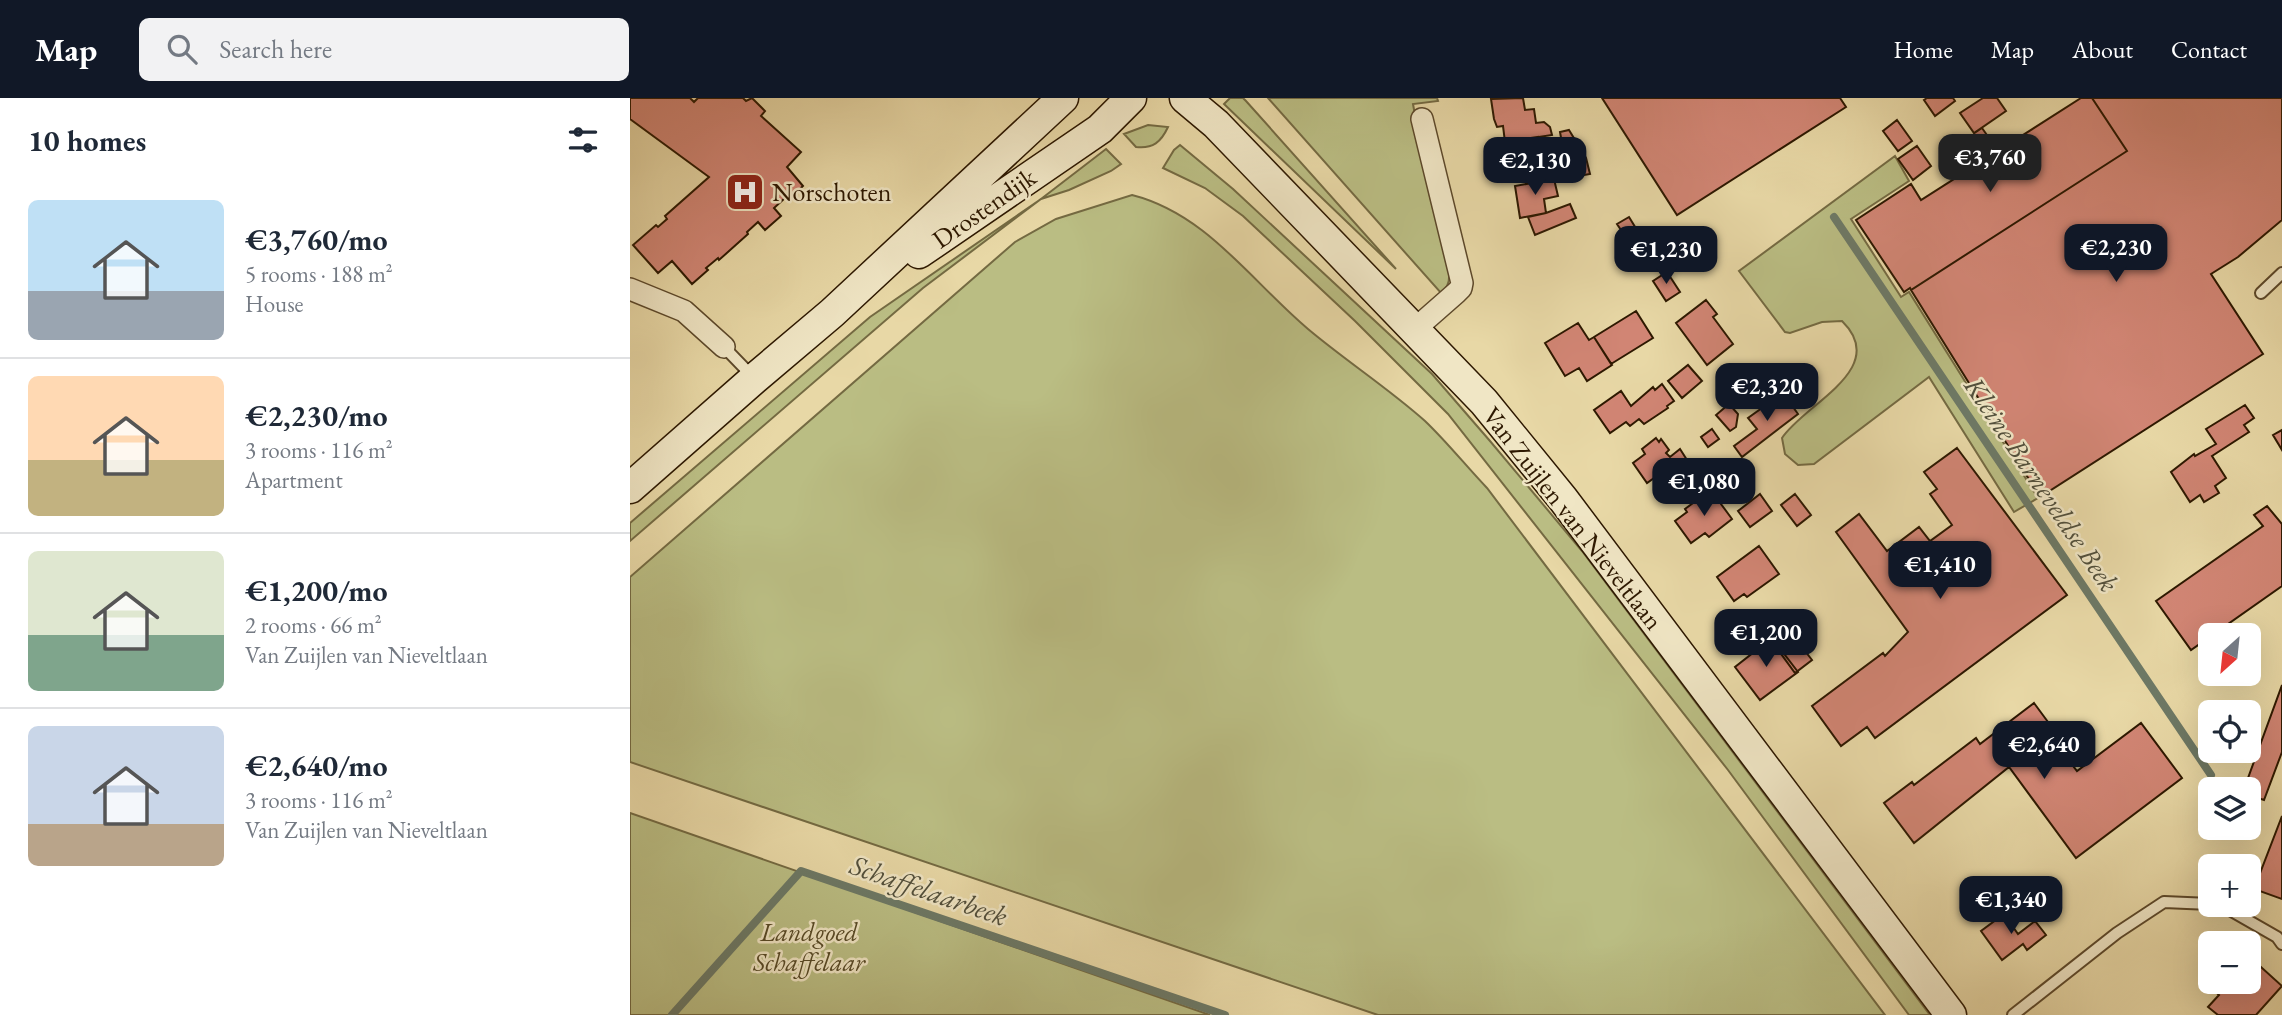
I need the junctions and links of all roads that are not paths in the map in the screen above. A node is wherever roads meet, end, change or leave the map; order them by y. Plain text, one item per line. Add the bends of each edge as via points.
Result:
1 (1063, 98) edge
2 (1131, 98) edge
3 (1185, 98) edge
4 (1422, 119) dead end
5 (2282, 273) edge
6 (630, 289) edge
7 (2261, 293) dead end
8 (832, 313) junction
9 (1415, 329) junction
10 (724, 347) joint
11 (754, 379) junction
12 (630, 488) edge
13 (2198, 903) edge
14 (2242, 917) edge
15 (2282, 944) edge
16 (1951, 1015) edge
17 (2012, 1015) edge

1 - 8 main road, Drostendijk
2 - 8 main road, Drostendijk via 1100,129
3 - 9 main road, Van Zuijlen van Nieveltlaan via 1216,124
4 - 9 street via 1462,283
5 - 7 lane
6 - 10 street via 684,311
8 - 11 main road, Drostendijk
9 - 16 main road, Van Zuijlen van Nieveltlaan via 1563,499
10 - 11 lane
11 - 12 main road, Drostendijk
13 - 17 lane via 2164,902
14 - 15 lane

